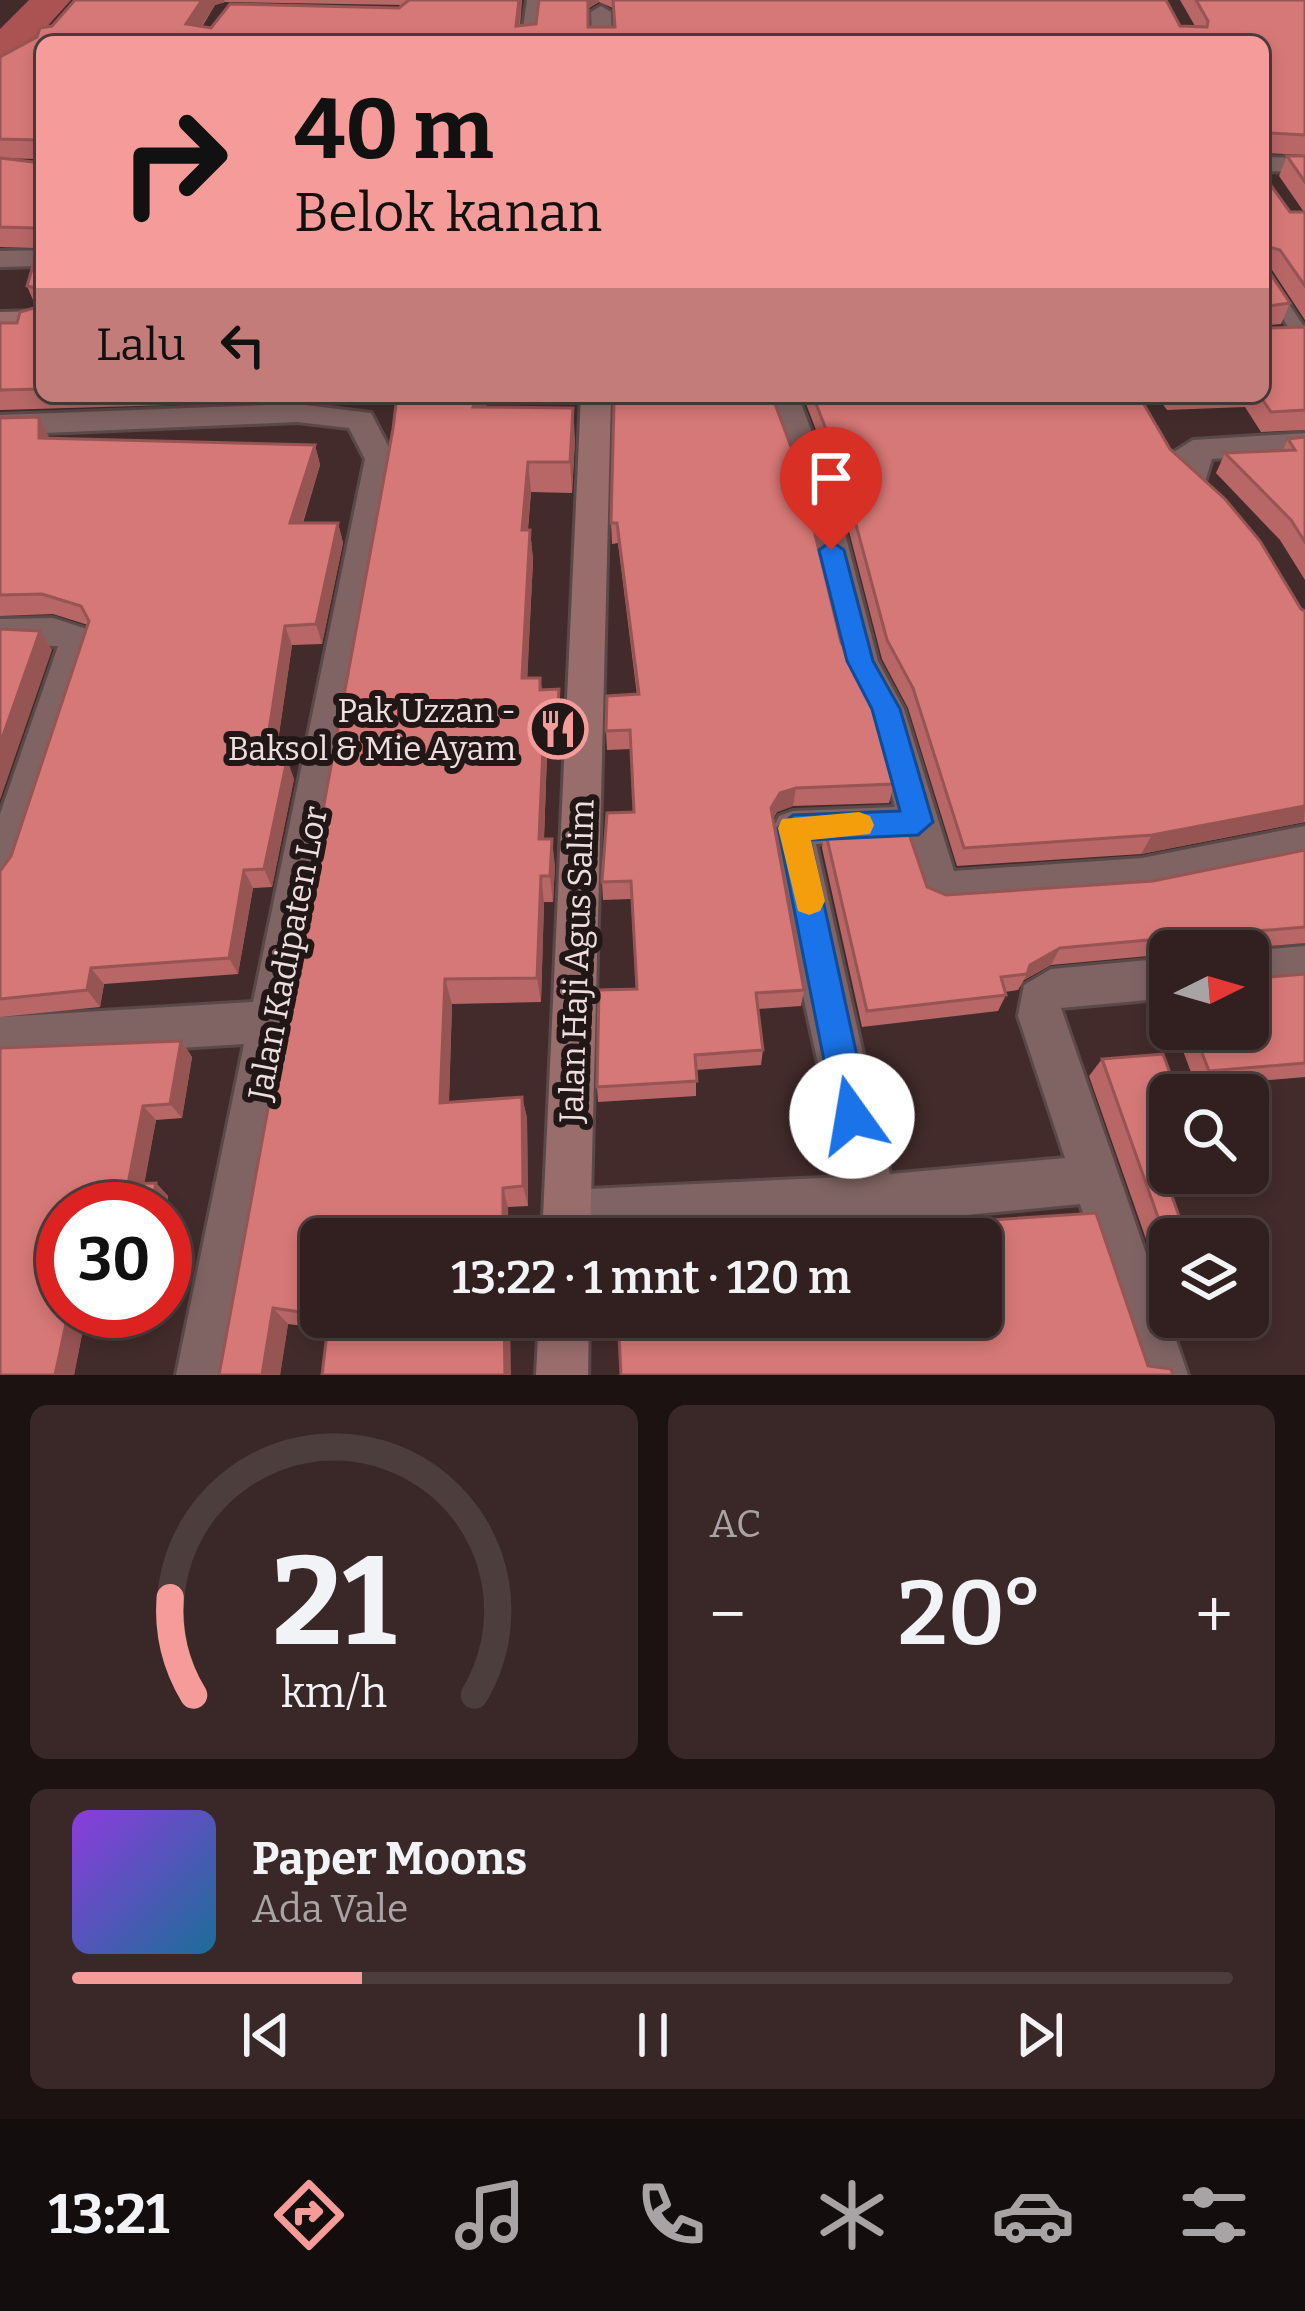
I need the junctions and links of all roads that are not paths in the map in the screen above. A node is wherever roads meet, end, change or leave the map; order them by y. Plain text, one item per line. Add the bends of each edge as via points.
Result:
1 (533, 0) edge
2 (601, 12) dead end
3 (528, 36) edge
4 (602, 36) edge
5 (1269, 164) edge
6 (1305, 165) edge
7 (1269, 285) edge
8 (36, 319) edge
9 (0, 320) edge
10 (1304, 336) edge
11 (1269, 337) edge
12 (596, 402) edge
13 (785, 402) edge
14 (0, 424) edge
15 (1158, 430) edge
16 (1305, 443) edge
17 (0, 632) edge
18 (918, 822) junction
19 (1305, 843) edge
20 (0, 872) edge
21 (1305, 966) edge
22 (1269, 969) edge
23 (1149, 980) edge
24 (274, 1021) junction
25 (0, 1038) edge
26 (1096, 1179) junction
27 (872, 1201) junction
28 (567, 1218) edge
29 (673, 1218) edge
30 (563, 1338) edge
31 (202, 1375) edge
32 (562, 1375) edge
33 (1162, 1375) edge

1 - 3 lane
2 - 4 street
5 - 6 street
7 - 10 lane
8 - 9 street
10 - 11 street
12 - 28 street, Jalan Haji Agus Salim
13 - 18 street via 818,487 860,661 886,709
14 - 24 street, Jalan Kadipaten Lor via 297,413 360,421 380,459
15 - 16 street via 1196,477 1193,451
17 - 20 street via 78,639
18 - 19 street via 939,890 1142,876
18 - 27 street via 793,828
21 - 22 street
23 - 26 street via 1051,989 1039,999
24 - 25 street
24 - 31 street, Jalan Kadipaten Lor
26 - 27 street
26 - 33 street
27 - 29 street
30 - 32 street

